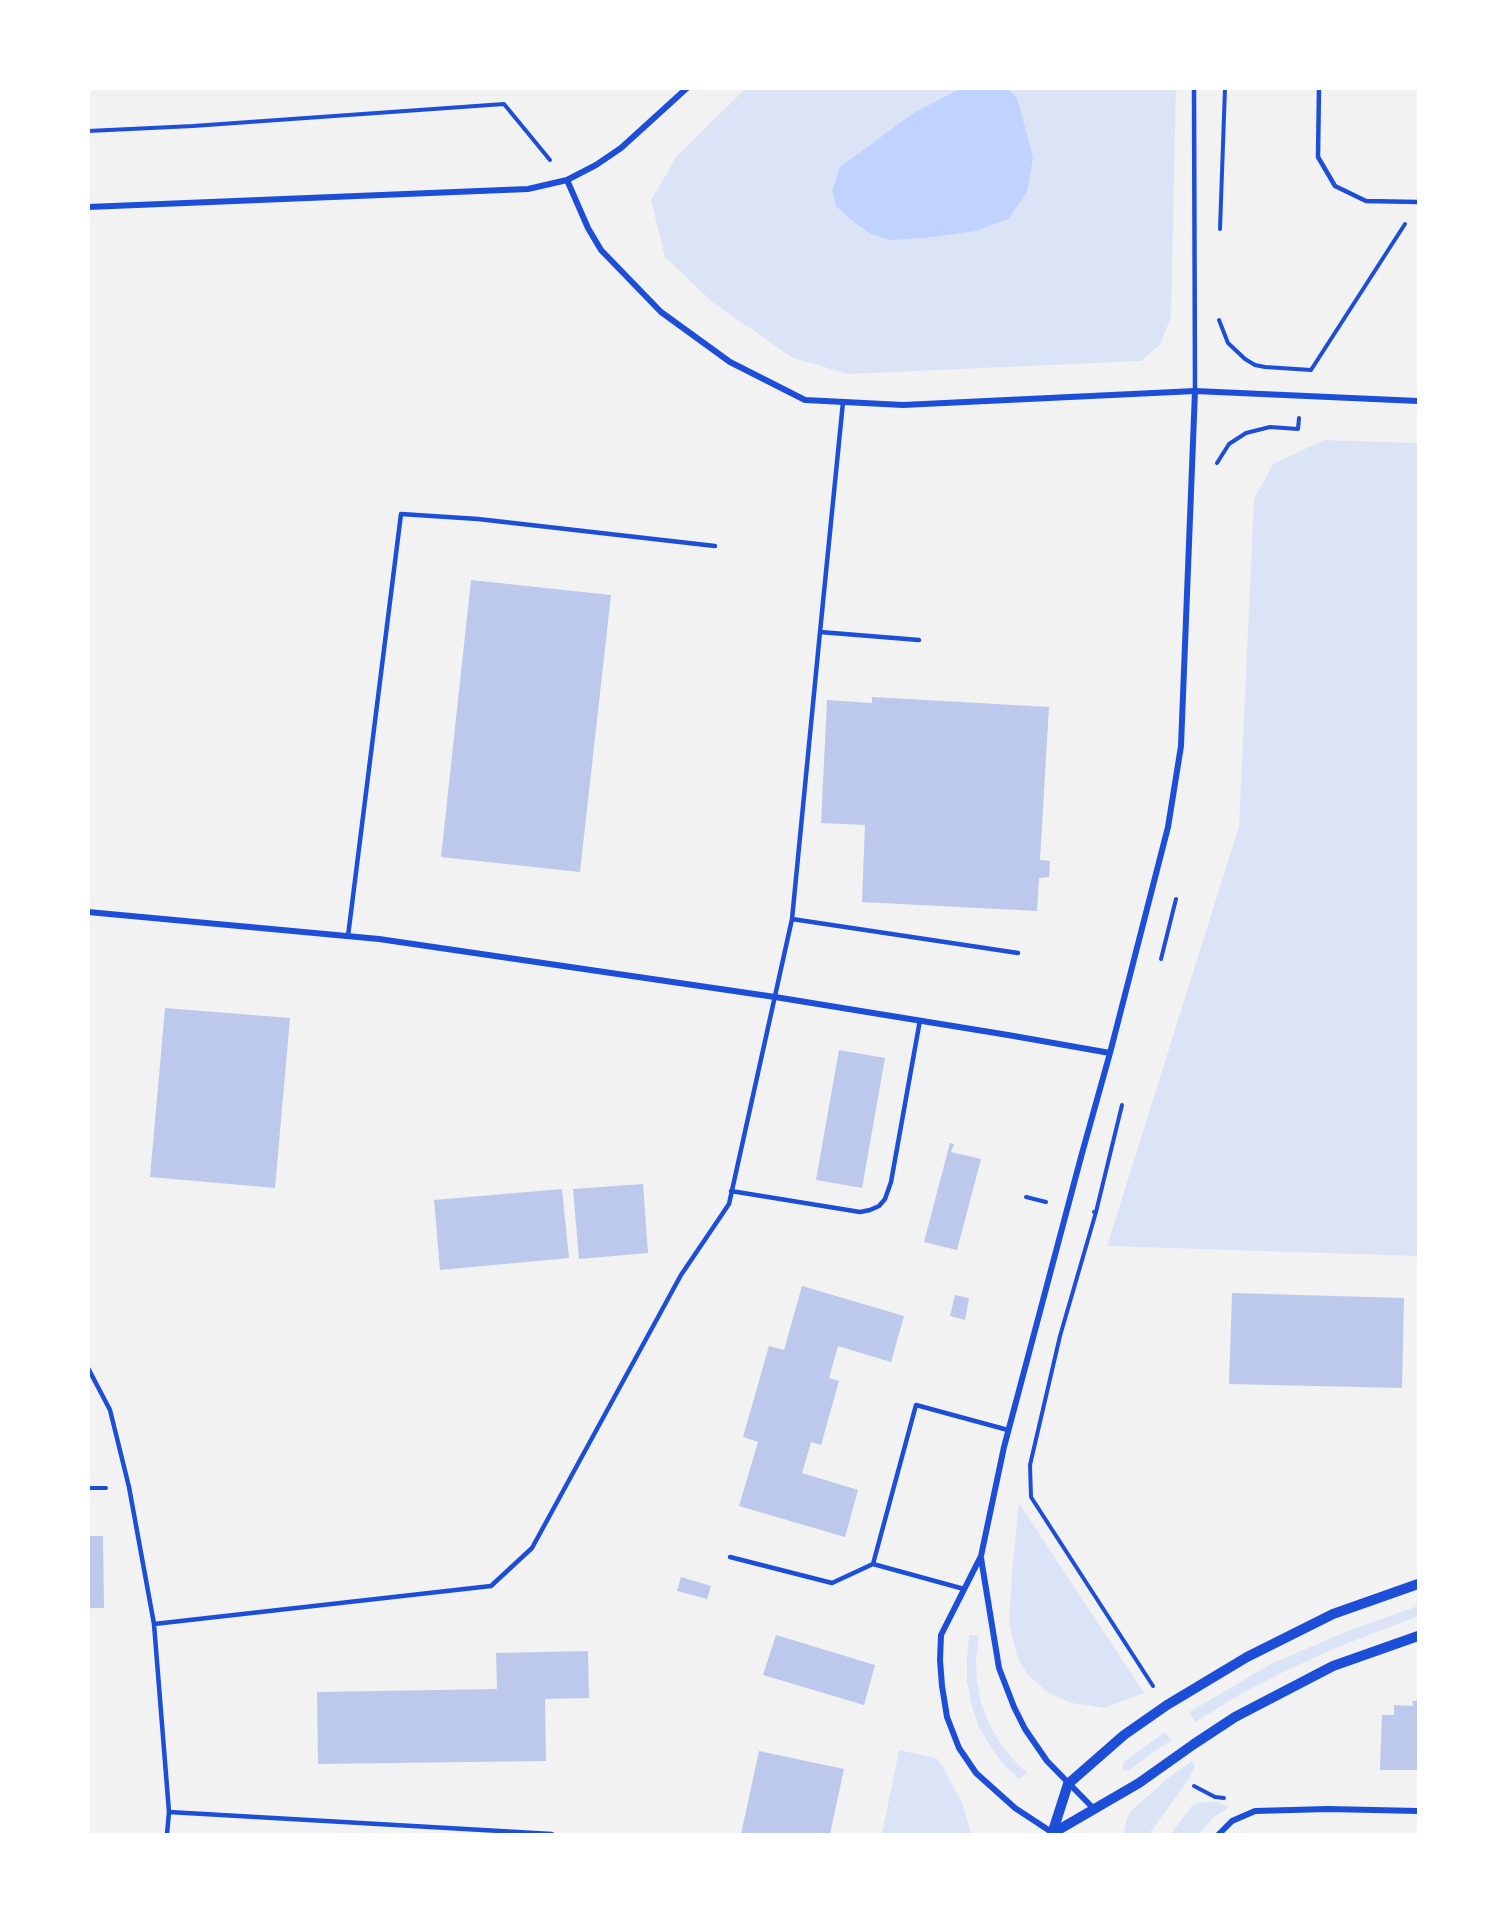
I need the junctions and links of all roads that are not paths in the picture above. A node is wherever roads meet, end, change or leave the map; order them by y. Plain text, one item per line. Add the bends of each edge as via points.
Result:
1 (687, 88) edge
2 (1194, 88) edge
3 (1319, 88) edge
4 (567, 180) junction
5 (1419, 202) edge
6 (88, 207) edge
7 (1195, 391) junction
8 (1419, 401) edge
9 (843, 402) junction
10 (715, 546) dead end
11 (820, 632) junction
12 (919, 640) dead end
13 (88, 912) edge
14 (792, 919) junction
15 (348, 936) junction
16 (1018, 953) dead end
17 (775, 997) junction
18 (920, 1020) junction
19 (1110, 1053) junction
20 (731, 1191) junction
21 (88, 1368) edge
22 (1008, 1430) junction
23 (981, 1556) junction
24 (730, 1557) dead end
25 (873, 1564) junction
26 (1419, 1584) edge
27 (964, 1588) junction
28 (154, 1624) junction
29 (1419, 1636) edge
30 (1068, 1784) junction
31 (1095, 1809) junction
32 (1419, 1811) edge
33 (169, 1812) junction
34 (167, 1834) edge
35 (552, 1834) edge
36 (1054, 1834) edge
37 (1219, 1834) edge

1 - 4 street via 621,147
2 - 7 lane
3 - 5 lane via 1318,157 1335,186 1366,201
4 - 6 street via 528,189
4 - 9 street via 601,250 661,312 730,362 805,400
7 - 8 street
7 - 9 street via 903,405
7 - 19 street via 1181,746 1168,827
9 - 11 lane
10 - 15 lane via 401,514
11 - 12 lane
11 - 14 lane
13 - 15 street
14 - 16 lane
14 - 17 lane
15 - 17 street
17 - 18 street
17 - 20 lane
18 - 19 street
18 - 20 lane via 891,1182 879,1206 860,1212
19 - 22 street
20 - 28 lane via 729,1204 681,1275 532,1548 491,1586
21 - 28 lane via 110,1410 129,1487
22 - 23 street
22 - 25 lane via 916,1405
23 - 27 street
23 - 30 street via 999,1668 1025,1729
24 - 25 lane via 832,1583
25 - 27 lane
26 - 30 street via 1333,1614 1247,1657 1124,1735
27 - 36 street via 941,1635 947,1717 959,1748 976,1773 1015,1808
28 - 33 lane
29 - 31 street via 1333,1666 1235,1717
30 - 31 street
30 - 36 street
31 - 36 street
32 - 37 street via 1255,1811 1232,1821
33 - 34 lane
33 - 35 lane

